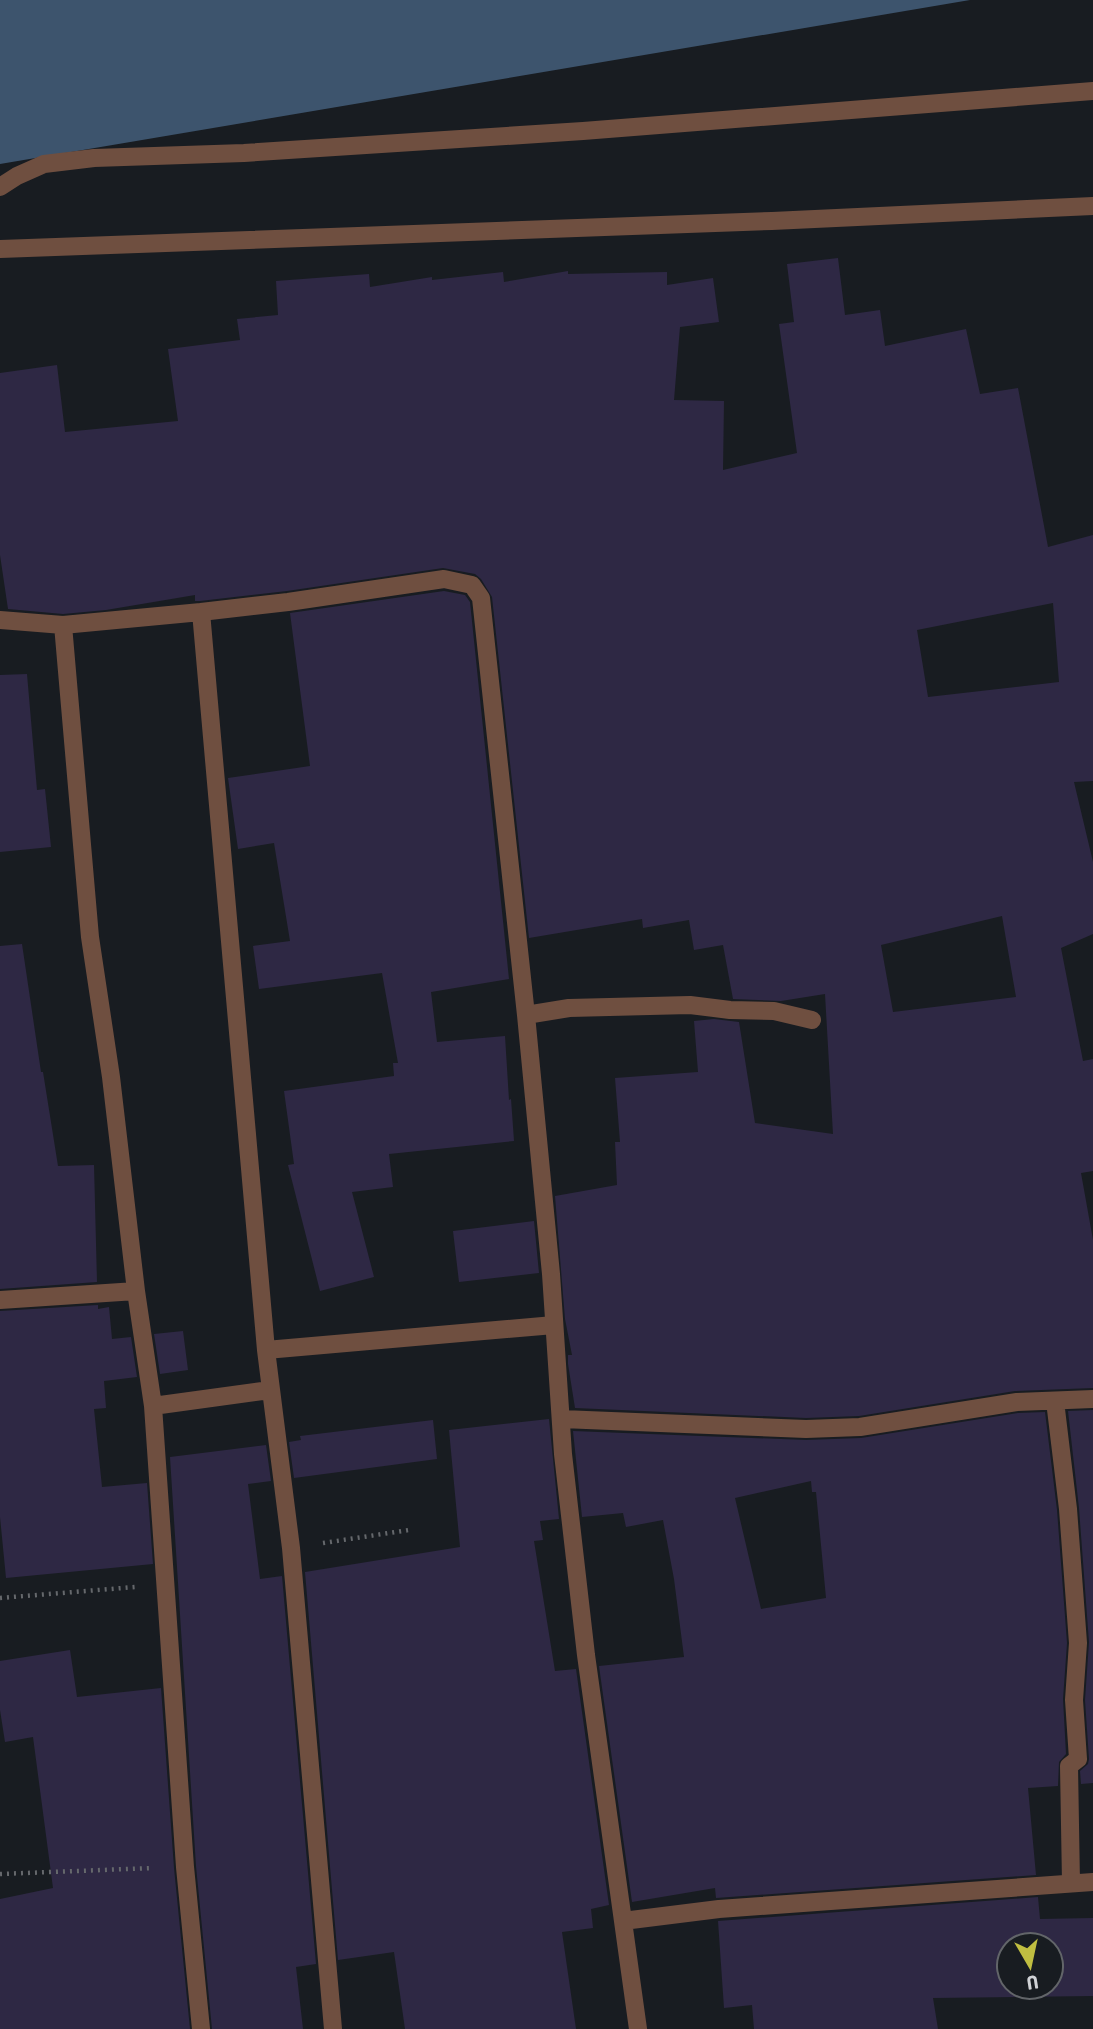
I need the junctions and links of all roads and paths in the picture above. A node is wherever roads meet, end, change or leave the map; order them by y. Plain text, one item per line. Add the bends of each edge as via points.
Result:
1 (1093, 91) edge
2 (0, 187) edge
3 (1093, 206) edge
4 (0, 249) edge
5 (201, 612) junction
6 (0, 620) edge
7 (63, 625) junction
8 (526, 1015) junction
9 (812, 1020) dead end
10 (136, 1291) junction
11 (0, 1300) edge
12 (554, 1325) junction
13 (266, 1350) junction
14 (270, 1390) junction
15 (1093, 1399) edge
16 (1055, 1401) junction
17 (153, 1406) junction
18 (562, 1419) junction
19 (409, 1530) dead end
20 (291, 1548) junction
21 (167, 1584) junction
22 (0, 1598) edge
23 (185, 1867) junction
24 (0, 1874) edge
25 (1093, 1882) edge
26 (1071, 1883) junction
27 (623, 1921) junction
28 (201, 2029) edge
29 (332, 2029) edge
30 (638, 2029) edge

1 - 2 street via 583,131 94,158 44,164
3 - 4 street
5 - 7 street
5 - 8 street via 444,579 472,585 481,598 488,653
5 - 13 street
6 - 7 street
7 - 10 street via 90,937
8 - 9 street via 569,1008 690,1005 774,1011
8 - 12 street
10 - 11 street
10 - 17 street
12 - 13 street
12 - 18 street
13 - 14 street
14 - 17 street
14 - 20 street
15 - 16 street
16 - 18 street via 1017,1402 847,1427
16 - 26 street via 1078,1643 1074,1700 1078,1759 1069,1766
17 - 21 street
18 - 27 street via 586,1655
19 - 20 path
20 - 29 street
21 - 22 path
21 - 23 street
23 - 24 path
23 - 28 street
25 - 26 street
26 - 27 street via 719,1909
27 - 30 street

